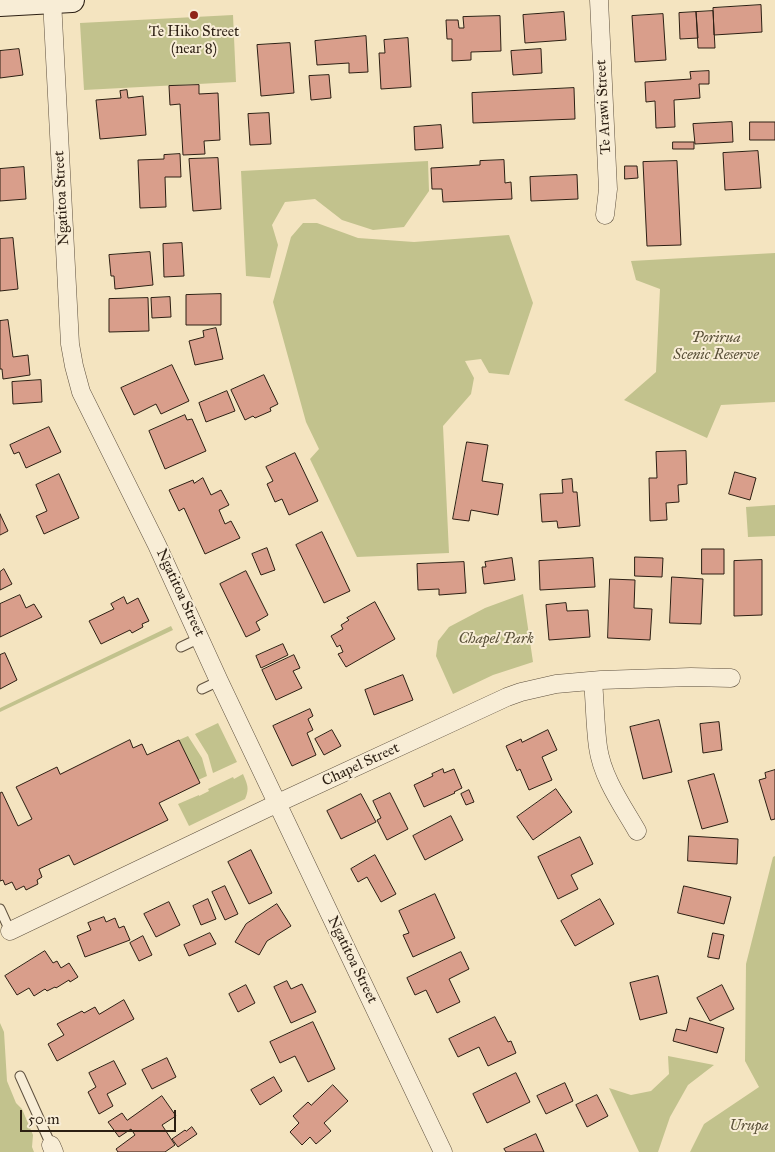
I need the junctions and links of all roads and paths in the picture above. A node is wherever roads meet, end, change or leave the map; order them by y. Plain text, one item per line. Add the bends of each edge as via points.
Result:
1 (59, 0) edge
2 (599, 0) edge
3 (0, 4) edge
4 (605, 215) dead end
5 (200, 638) junction
6 (181, 647) dead end
7 (731, 678) dead end
8 (219, 681) junction
9 (593, 681) junction
10 (202, 689) dead end
11 (278, 804) junction
12 (637, 831) dead end
13 (0, 909) edge
14 (10, 931) joint
15 (20, 1076) dead end
16 (53, 1148) edge
17 (443, 1152) edge

1 - 3 street
1 - 5 street, Ngatitoa Street via 70,344 74,366 81,392 158,545
2 - 4 street, Te Arawi Street via 608,189
5 - 6 lane
5 - 8 street, Ngatitoa Street
7 - 9 street, Chapel Street
8 - 10 lane
8 - 11 street, Ngatitoa Street
9 - 11 street, Chapel Street via 556,684 507,697
9 - 12 street via 598,748 610,781
11 - 14 street, Chapel Street
11 - 17 street, Ngatitoa Street
13 - 14 lane
15 - 16 lane

